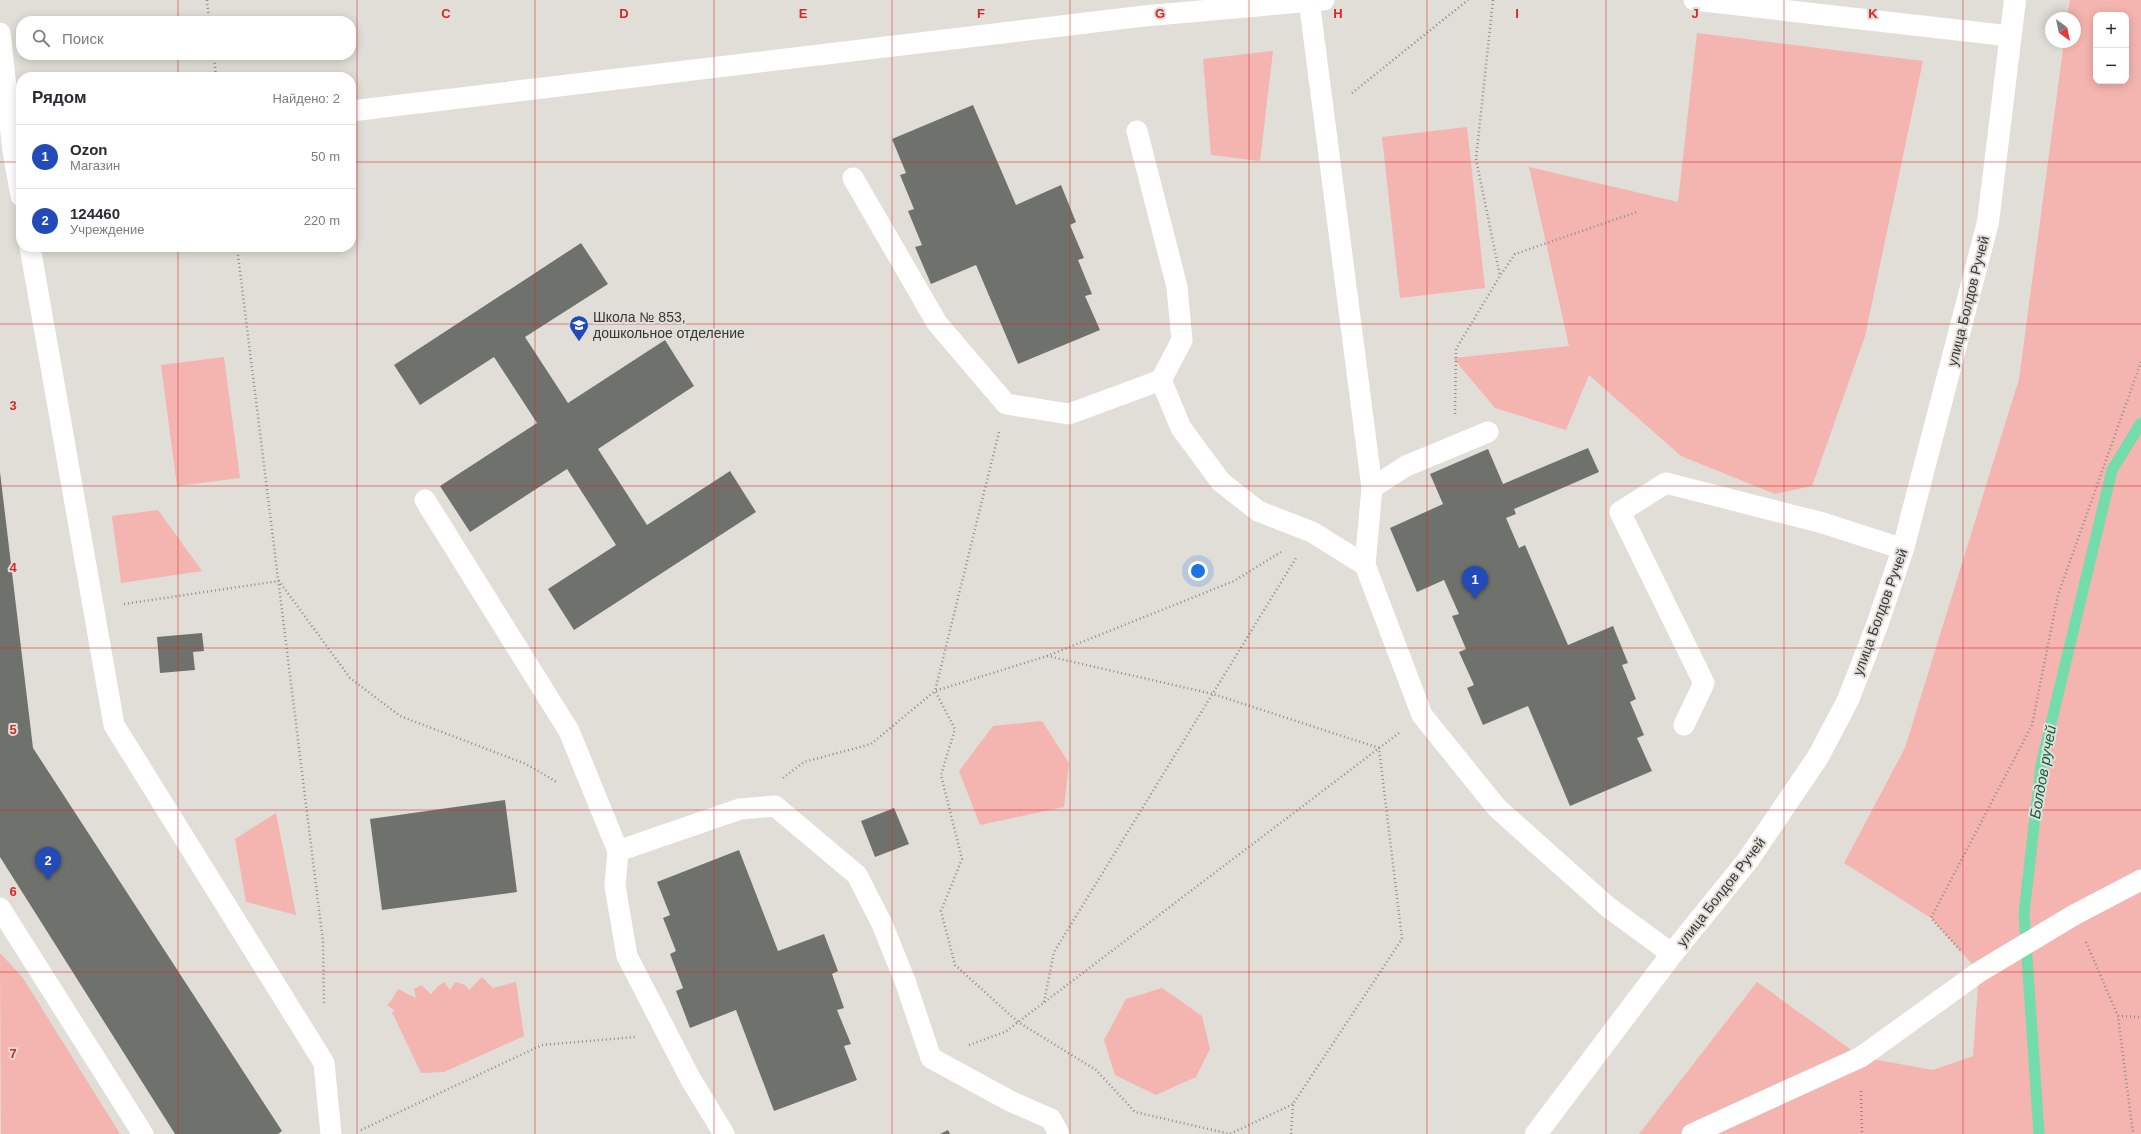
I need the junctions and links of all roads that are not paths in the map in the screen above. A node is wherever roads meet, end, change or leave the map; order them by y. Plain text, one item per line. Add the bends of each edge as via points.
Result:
1 (1694, 0) edge
2 (2015, 0) edge
3 (1314, 1) edge
4 (0, 33) edge
5 (2010, 36) junction
6 (356, 110) edge
7 (1137, 131) dead end
8 (16, 144) edge
9 (853, 178) dead end
10 (31, 252) edge
11 (1161, 380) junction
12 (1488, 432) dead end
13 (1372, 488) junction
14 (425, 500) dead end
15 (1903, 549) junction
16 (1365, 565) junction
17 (1684, 725) dead end
18 (618, 851) junction
19 (2141, 880) edge
20 (0, 908) edge
21 (1672, 954) junction
22 (143, 1134) edge
23 (331, 1134) edge
24 (724, 1134) edge
25 (1059, 1134) edge
26 (1536, 1134) edge
27 (1692, 1134) edge

1 - 5 lane
2 - 5 street, улица Болдов Ручей
3 - 6 lane via 1144,16
3 - 13 lane via 1325,115
4 - 8 lane
5 - 15 street, улица Болдов Ручей via 1988,222
7 - 11 lane via 1177,287 1182,340
9 - 11 lane via 937,323 1006,404 1069,414
10 - 23 lane via 114,725 324,1063
11 - 16 lane via 1181,428 1221,482 1258,511 1312,532
12 - 13 lane via 1406,466
13 - 16 lane
14 - 18 lane via 569,731
15 - 17 lane via 1823,523 1666,483 1620,512 1704,683
15 - 21 street, улица Болдов Ручей via 1848,700 1818,757 1748,860
16 - 21 lane via 1422,715 1497,808 1608,908
18 - 24 lane via 615,886 627,956 690,1078
18 - 25 lane via 740,809 775,806 857,875 882,924 905,981 931,1058 1010,1101 1051,1119
19 - 27 lane via 2074,915 1979,972 1861,1057
20 - 22 lane
21 - 26 street, улица Болдов Ручей

